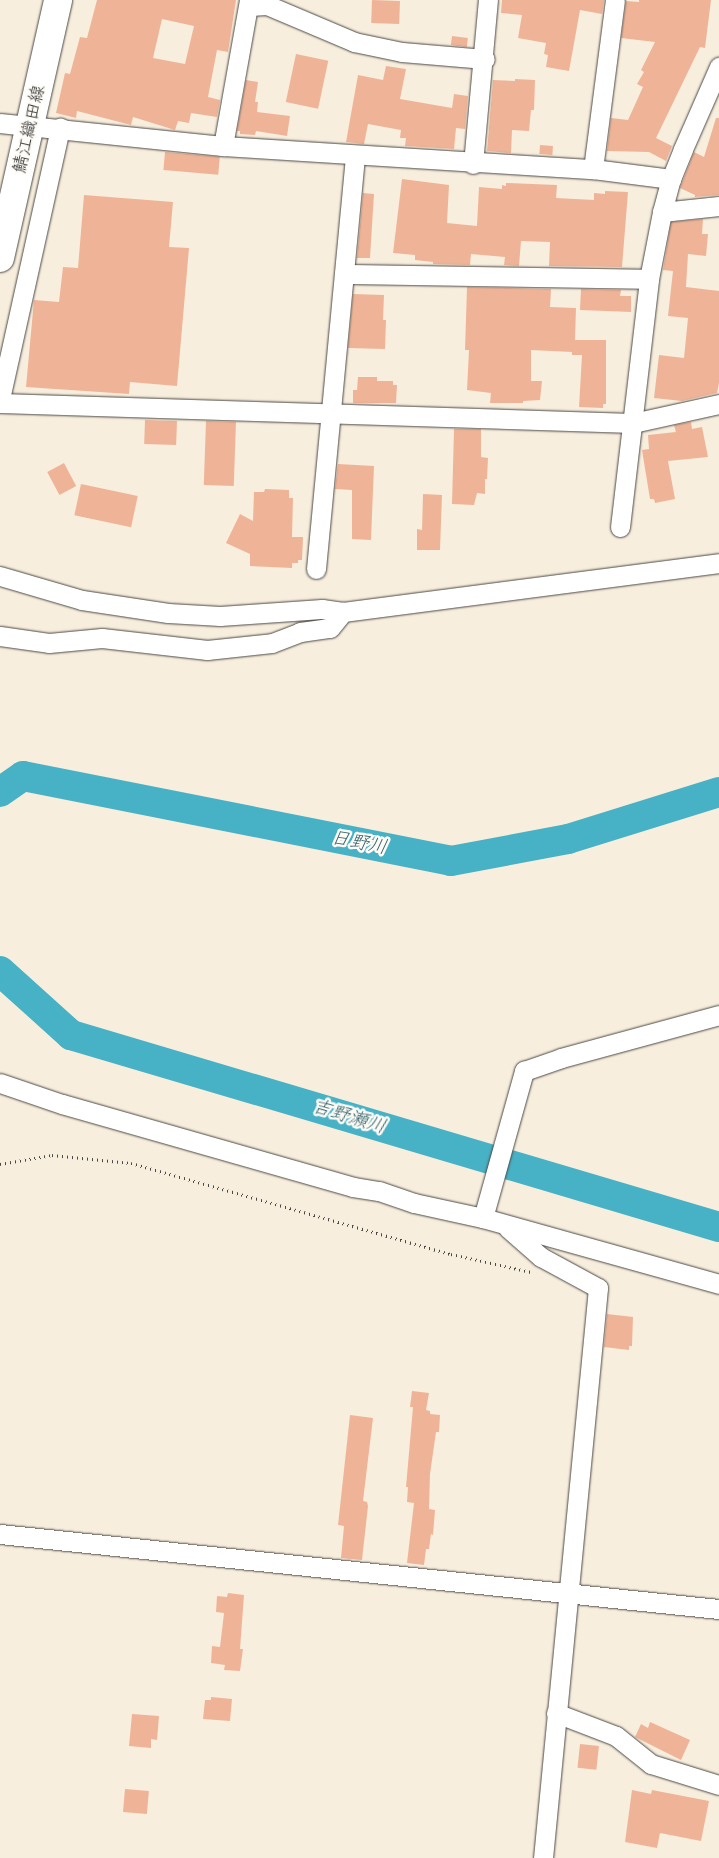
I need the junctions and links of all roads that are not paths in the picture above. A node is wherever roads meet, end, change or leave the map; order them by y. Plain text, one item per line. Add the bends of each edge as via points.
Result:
1 (58, 0) edge
2 (488, 0) edge
3 (616, 0) edge
4 (249, 3) edge
5 (484, 59) junction
6 (719, 67) edge
7 (0, 123) edge
8 (29, 125) junction
9 (60, 128) junction
10 (223, 146) junction
11 (355, 156) junction
12 (473, 164) junction
13 (593, 170) junction
14 (671, 180) junction
15 (719, 206) edge
16 (662, 212) junction
17 (0, 258) edge
18 (344, 274) junction
19 (649, 279) junction
20 (0, 401) edge
21 (719, 404) edge
22 (330, 415) junction
23 (633, 422) junction
24 (620, 526) dead end
25 (719, 563) edge
26 (316, 569) dead end
27 (0, 576) edge
28 (343, 612) junction
29 (0, 636) edge
30 (719, 1015) edge
31 (710, 1022) edge
32 (0, 1083) edge
33 (483, 1218) junction
34 (505, 1226) junction
35 (719, 1284) edge
36 (0, 1534) edge
37 (570, 1595) junction
38 (719, 1609) edge
39 (556, 1713) junction
40 (719, 1785) edge
41 (543, 1858) edge

1 - 8 main road, 鯖江織田線
2 - 5 street
3 - 13 street
4 - 5 street via 267,5 354,42 402,52
4 - 10 street
5 - 12 street
6 - 14 street
7 - 8 street
8 - 9 street
8 - 17 main road, 鯖江織田線
9 - 10 street
9 - 20 street
10 - 11 street
11 - 12 street
11 - 18 street
12 - 13 street
13 - 14 street
14 - 16 street
15 - 16 street
16 - 19 street
18 - 19 street
18 - 22 street
19 - 23 street
20 - 22 street
21 - 23 street
22 - 23 street
22 - 26 street
23 - 24 street
25 - 28 street
27 - 28 street via 82,600 168,613 220,616 322,609
28 - 29 street via 330,628 300,632 272,643 207,650 102,638 49,643
30 - 31 street
31 - 33 street via 561,1058 524,1071
32 - 33 street via 62,1104 344,1184
33 - 34 street
34 - 35 street
34 - 37 street via 541,1258 598,1288
36 - 37 street
37 - 38 street
37 - 39 street
39 - 40 street via 616,1736 651,1764
39 - 41 street

